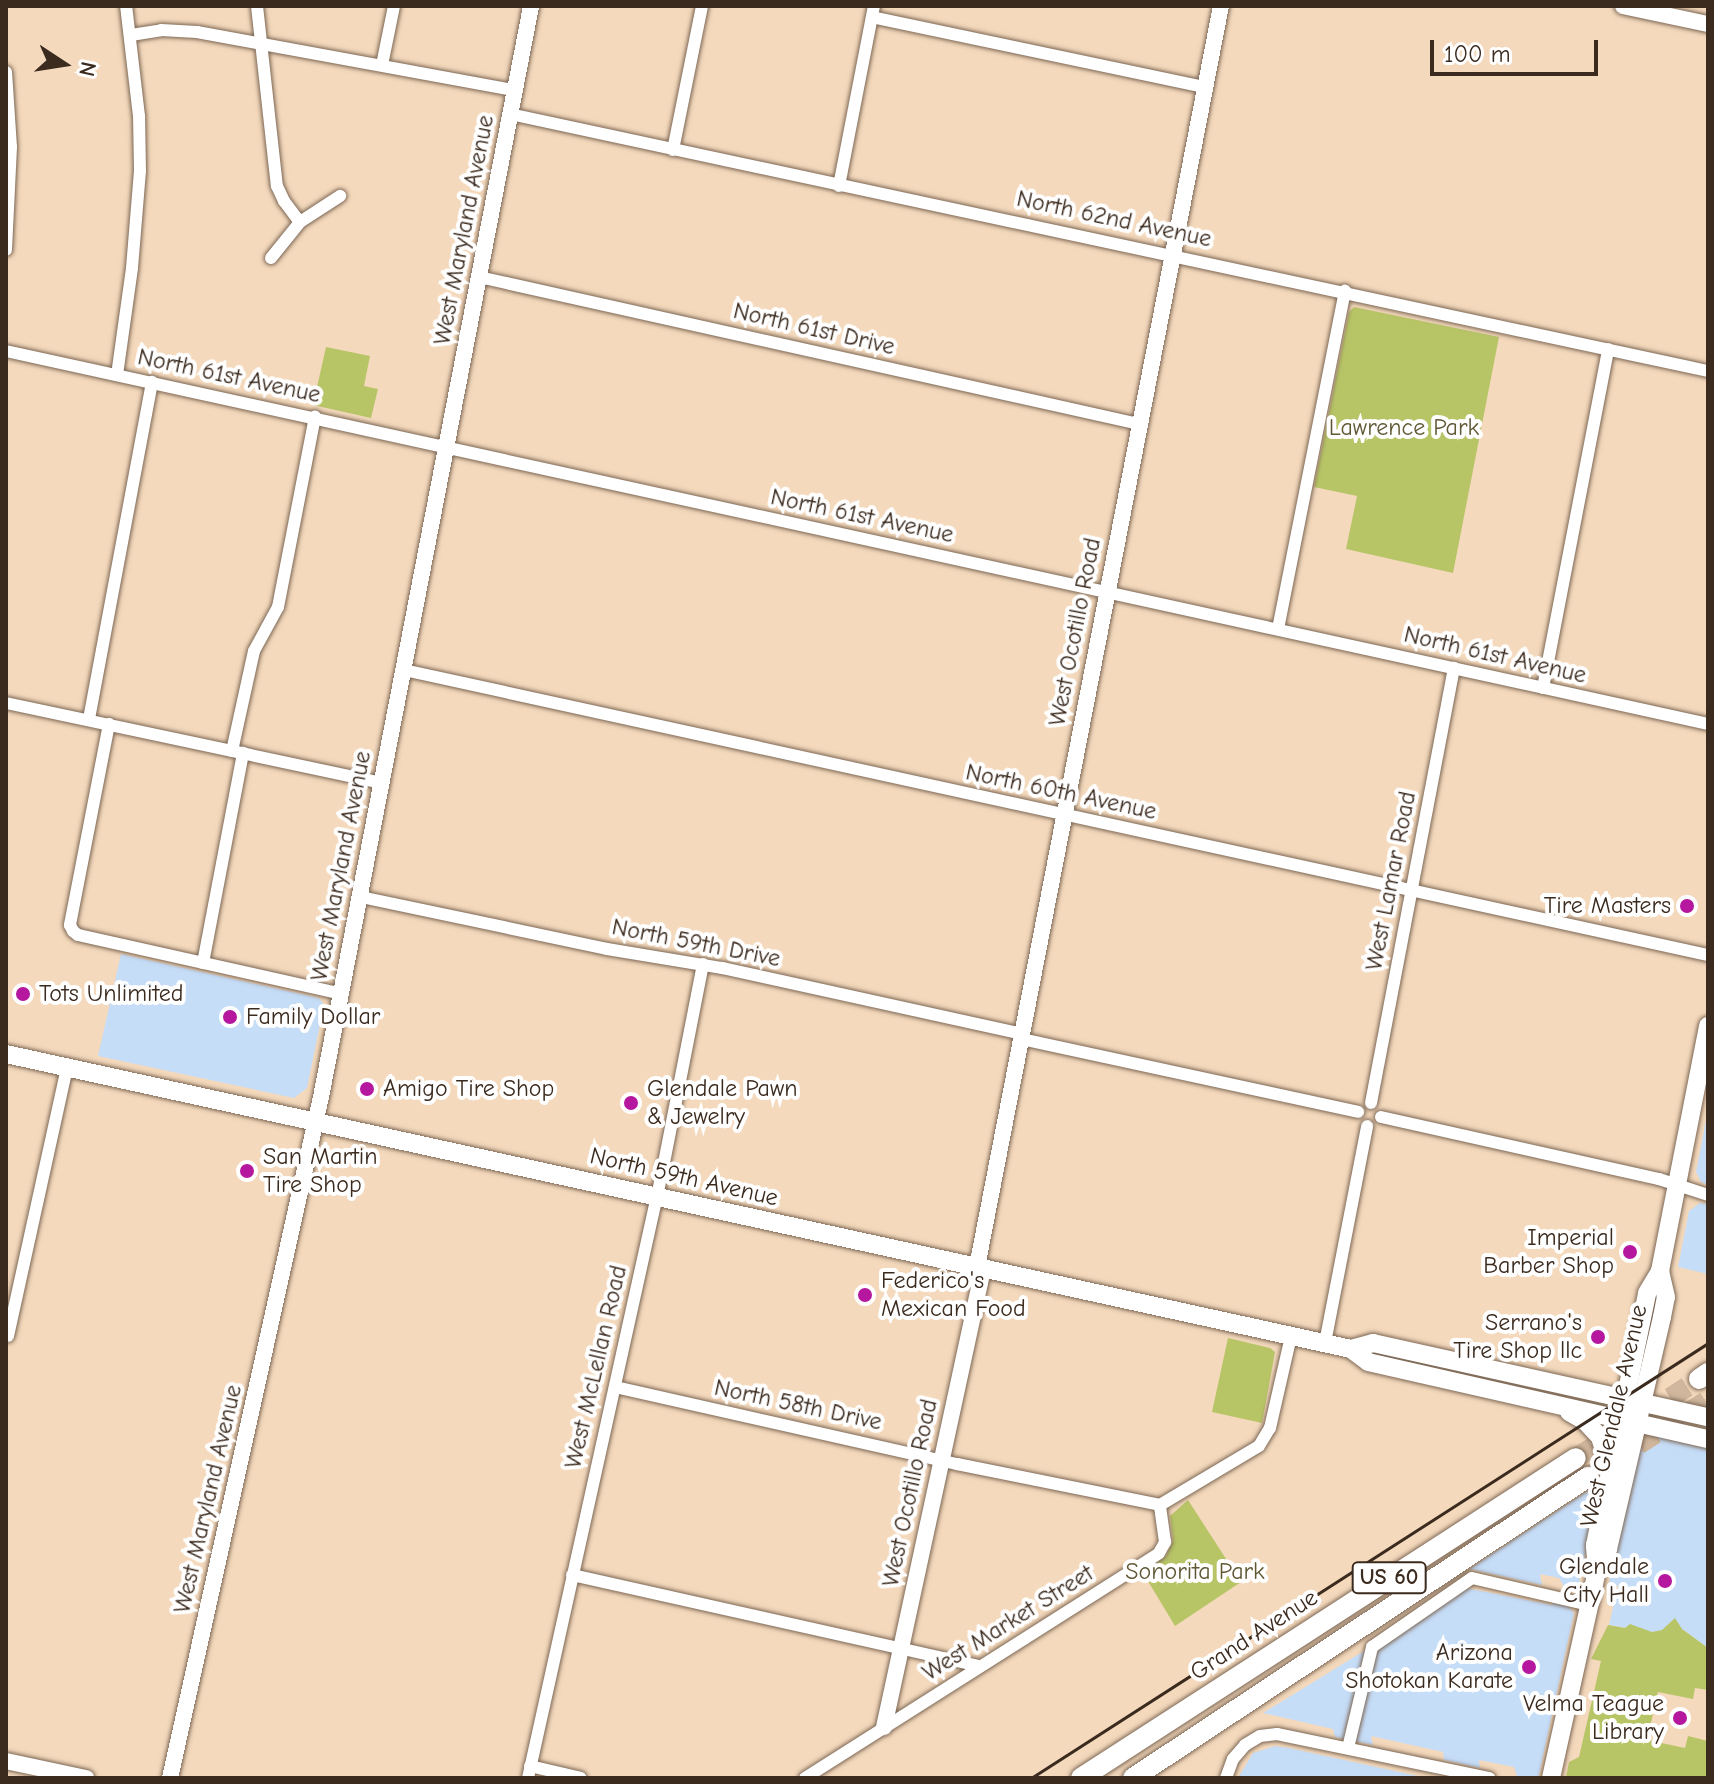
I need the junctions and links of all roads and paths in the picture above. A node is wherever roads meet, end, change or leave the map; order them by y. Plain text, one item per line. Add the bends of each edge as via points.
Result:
1 (126, 6) edge
2 (257, 6) edge
3 (394, 6) edge
4 (531, 6) edge
5 (702, 6) edge
6 (1221, 6) edge
7 (1623, 6) edge
8 (873, 11) edge
9 (1708, 24) edge
10 (131, 35) junction
11 (263, 43) junction
12 (382, 65) junction
13 (6, 72) edge
14 (1205, 87) junction
15 (514, 90) junction
16 (510, 114) junction
17 (673, 150) junction
18 (839, 186) junction
19 (340, 196) dead end
20 (300, 222) junction
21 (6, 250) edge
22 (1172, 254) junction
23 (271, 258) dead end
24 (479, 277) junction
25 (1345, 291) junction
26 (1608, 349) junction
27 (6, 351) edge
28 (1708, 371) edge
29 (117, 375) junction
30 (152, 382) junction
31 (315, 417) junction
32 (1139, 424) junction
33 (447, 446) junction
34 (1107, 592) junction
35 (1278, 629) junction
36 (1454, 668) junction
37 (404, 670) junction
38 (1543, 688) junction
39 (6, 703) edge
40 (89, 719) junction
41 (109, 724) junction
42 (1708, 724) edge
43 (238, 752) junction
44 (383, 783) junction
45 (1064, 815) junction
46 (1412, 890) junction
47 (361, 897) junction
48 (1708, 955) edge
49 (203, 963) junction
50 (703, 964) junction
51 (341, 994) junction
52 (1708, 1026) edge
53 (1022, 1036) junction
54 (6, 1054) edge
55 (67, 1067) junction
56 (1371, 1103) junction
57 (1358, 1112) junction
58 (1381, 1117) junction
59 (317, 1121) junction
60 (1367, 1126) junction
61 (1677, 1185) junction
62 (1708, 1195) edge
63 (656, 1196) junction
64 (980, 1267) junction
65 (8, 1336) edge
66 (1291, 1336) junction
67 (1325, 1343) junction
68 (1351, 1349) junction
69 (615, 1387) junction
70 (1533, 1399) junction
71 (1634, 1400) junction
72 (1708, 1417) edge
73 (1629, 1421) junction
74 (1708, 1439) edge
75 (1576, 1458) tunnel mouth
76 (942, 1460) junction
77 (1609, 1475) junction
78 (1588, 1477) tunnel mouth
79 (1160, 1505) junction
80 (1597, 1570) junction
81 (572, 1575) junction
82 (1589, 1605) junction
83 (901, 1649) junction
84 (980, 1666) junction
85 (884, 1727) junction
86 (1348, 1748) junction
87 (6, 1761) edge
88 (529, 1772) edge
89 (86, 1778) edge
90 (170, 1778) edge
91 (581, 1778) edge
92 (805, 1778) edge
93 (1081, 1778) edge
94 (1133, 1778) edge
95 (1226, 1778) edge
96 (1490, 1778) edge
97 (1551, 1778) edge

1 - 10 street
2 - 11 street
3 - 12 street
4 - 15 street, West Maryland Avenue
5 - 17 street
6 - 14 street, West Ocotillo Road
7 - 9 street
8 - 14 street
8 - 18 street
10 - 11 street via 179,30
10 - 29 street via 140,171
11 - 12 street
11 - 20 street via 277,186
12 - 15 street
13 - 21 street via 11,147
14 - 22 street, West Ocotillo Road
15 - 16 street, West Maryland Avenue
16 - 17 street, North 62nd Avenue
16 - 24 street, West Maryland Avenue
17 - 18 street, North 62nd Avenue
18 - 22 street, North 62nd Avenue
19 - 20 street
20 - 23 street
22 - 25 street, North 62nd Avenue
22 - 32 street, West Ocotillo Road
24 - 32 street, North 61st Drive
24 - 33 street, West Maryland Avenue
25 - 26 street, North 62nd Avenue
25 - 35 street
26 - 28 street, North 62nd Avenue
26 - 38 street
27 - 29 street, North 61st Avenue
29 - 30 street, North 61st Avenue
30 - 31 street, North 61st Avenue
30 - 40 street
31 - 33 street, North 61st Avenue
31 - 43 street via 278,607 254,651
32 - 34 street, West Ocotillo Road
33 - 34 street, North 61st Avenue
33 - 37 street, West Maryland Avenue
34 - 35 street, North 61st Avenue
34 - 45 street, West Ocotillo Road
35 - 36 street, North 61st Avenue
36 - 38 street, North 61st Avenue
36 - 46 street, West Lamar Road
37 - 44 street, West Maryland Avenue
37 - 45 street, North 60th Avenue
38 - 42 street, North 61st Avenue
39 - 40 street
40 - 41 street
41 - 43 street
41 - 49 street via 70,925 73,931
43 - 44 street
43 - 49 street
44 - 47 street, West Maryland Avenue
45 - 46 street, North 60th Avenue
45 - 53 street, West Ocotillo Road
46 - 48 street, North 60th Avenue
46 - 56 street, West Lamar Road
47 - 50 street, North 59th Drive
47 - 51 street, West Maryland Avenue
49 - 51 street
50 - 53 street, North 59th Drive
50 - 63 street, West McLellan Road
51 - 59 street, West Maryland Avenue
52 - 61 main road, West Glendale Avenue
53 - 57 street, North 59th Drive
53 - 64 street, West Ocotillo Road
54 - 55 main road, North 59th Avenue
55 - 59 main road, North 59th Avenue
55 - 65 street
56 - 57 street
56 - 58 street
57 - 60 street via 1360,1123
58 - 60 street
58 - 61 street
59 - 63 main road, North 59th Avenue
59 - 90 street, West Maryland Avenue
60 - 67 street
61 - 62 street
61 - 71 main road, West Glendale Avenue via 1660,1271 1647,1293
63 - 64 main road, North 59th Avenue
63 - 69 street, West McLellan Road
64 - 66 main road, North 59th Avenue
64 - 76 street, West Ocotillo Road
66 - 67 main road, North 59th Avenue
66 - 79 street via 1270,1428 1259,1446
67 - 68 main road, North 59th Avenue
68 - 70 main road, North 59th Avenue via 1368,1362
68 - 71 main road, North 59th Avenue via 1373,1343
69 - 76 street, North 58th Drive
69 - 81 street, West McLellan Road
70 - 73 main road, North 59th Avenue
70 - 77 main road via 1578,1416 1594,1430 1606,1449
71 - 72 main road, North 59th Avenue
71 - 73 main road, West Glendale Avenue
73 - 74 main road, North 59th Avenue
73 - 77 main road, West Glendale Avenue
73 - 80 main road, West Glendale Avenue via 1608,1549
75 - 93 highway, Grand Avenue / US 60
76 - 79 street, North 58th Drive
76 - 83 street, West Ocotillo Road
77 - 80 main road, West Glendale Avenue via 1595,1545
78 - 94 highway, US 60
79 - 84 street, West Market Street via 1165,1542 1159,1553
80 - 82 main road, West Glendale Avenue
81 - 83 street
81 - 88 street, West McLellan Road
82 - 86 street via 1472,1578 1372,1647
82 - 97 main road, West Glendale Avenue
83 - 84 street
83 - 85 street, West Ocotillo Road
84 - 85 street, West Market Street
85 - 92 street, West Market Street
86 - 95 street via 1286,1735 1252,1739 1233,1759
86 - 96 street
87 - 89 street
88 - 91 street

